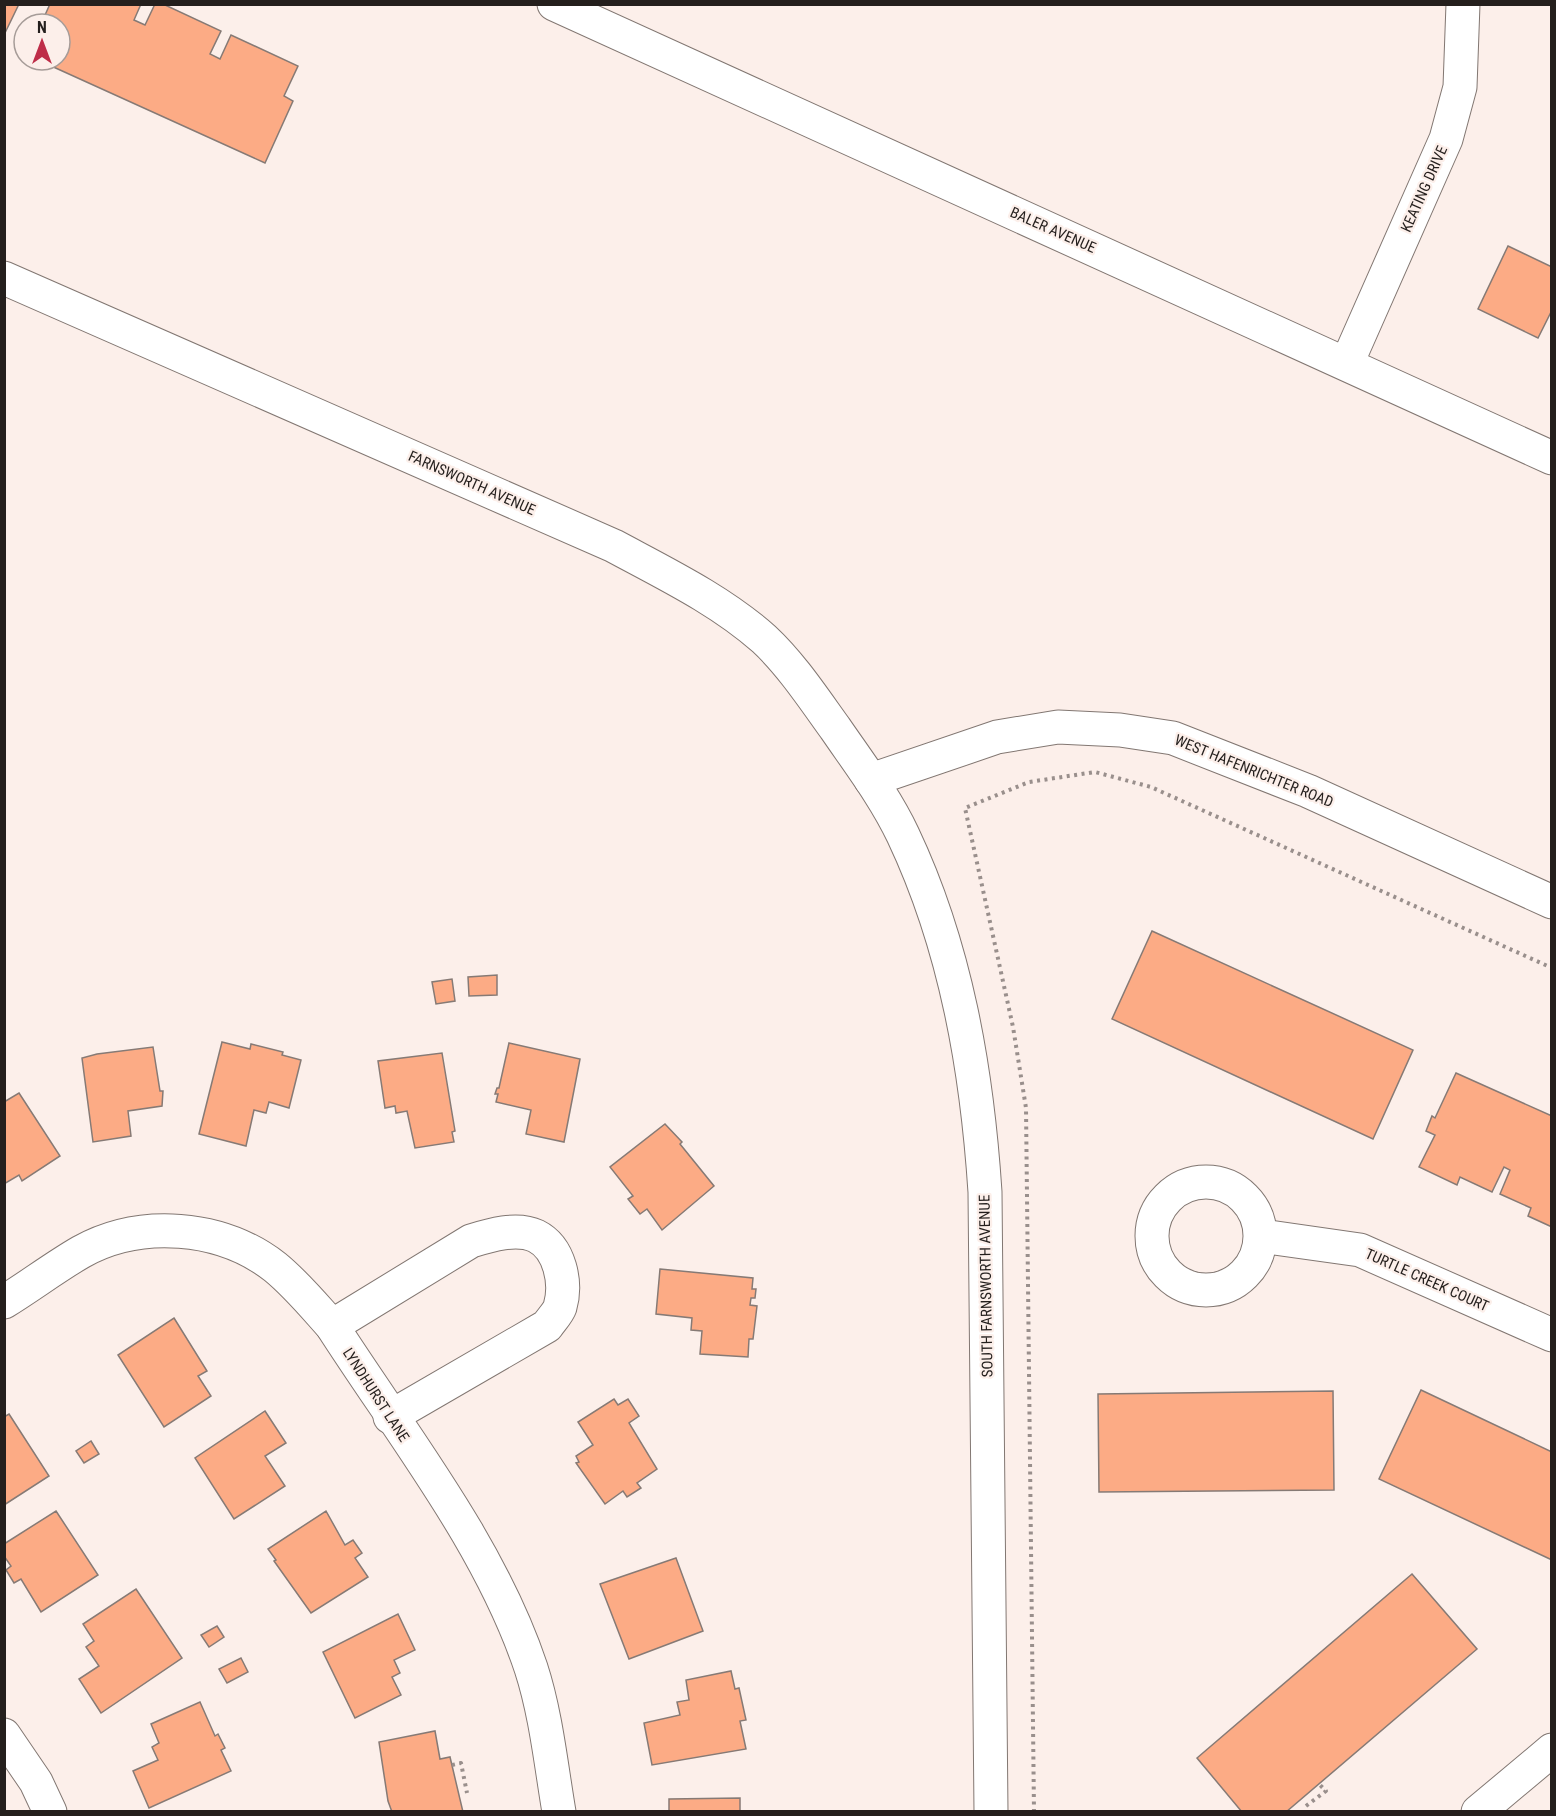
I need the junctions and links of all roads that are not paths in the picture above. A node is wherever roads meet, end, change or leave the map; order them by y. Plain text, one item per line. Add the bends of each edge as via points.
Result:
1 (554, 4) edge
2 (1463, 4) edge
3 (4, 279) edge
4 (1347, 363) junction
5 (1551, 458) edge
6 (871, 780) junction
7 (1551, 902) edge
8 (1261, 1236) dead end
9 (4, 1302) edge
10 (332, 1326) junction
11 (1551, 1335) edge
12 (390, 1417) junction
13 (4, 1735) edge
14 (1551, 1750) edge
15 (50, 1812) edge
16 (559, 1812) edge
17 (991, 1812) edge
18 (1478, 1812) edge

1 - 4 street, BALER AVENUE
2 - 4 street, KEATING DRIVE via 1460,87 1446,139
3 - 6 street, FARNSWORTH AVENUE via 614,546 682,582 728,609 766,641 814,699
4 - 5 street, BALER AVENUE
6 - 7 street, WEST HAFENRICHTER ROAD via 997,737 1058,728 1120,730 1173,738 1308,791
6 - 17 street, SOUTH FARNSWORTH AVENUE via 903,836 936,920 965,1029 980,1125 985,1192
8 - 11 street, TURTLE CREEK COURT via 1360,1250
9 - 10 street, LYNDHURST LANE via 83,1251 135,1232 176,1230 237,1244 274,1266
10 - 12 street, LYNDHURST LANE
10 - 12 street via 471,1241 518,1233 536,1237 551,1251 561,1269 562,1288 560,1308 547,1326
12 - 16 street, LYNDHURST LANE via 470,1539 508,1608 531,1670
13 - 15 street via 36,1782
14 - 18 street

